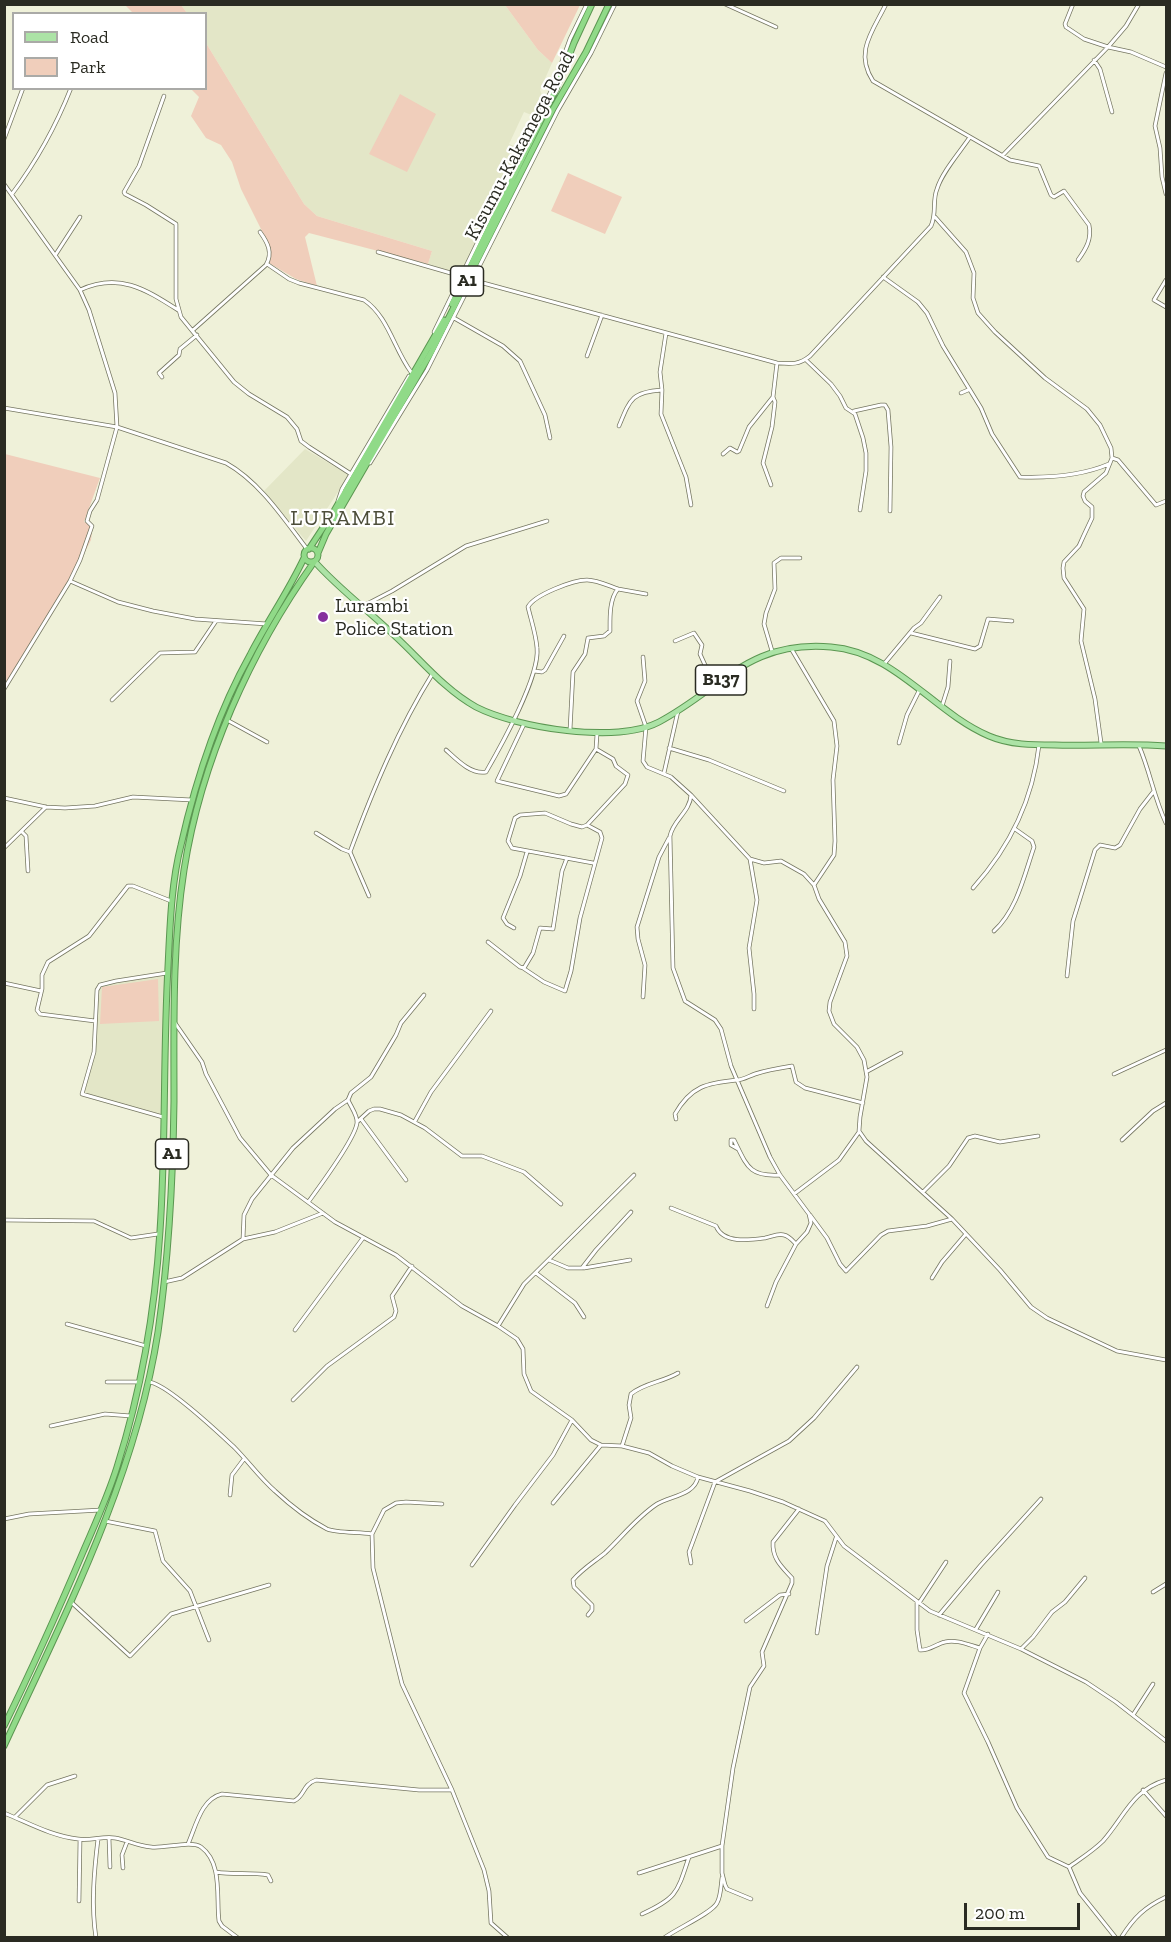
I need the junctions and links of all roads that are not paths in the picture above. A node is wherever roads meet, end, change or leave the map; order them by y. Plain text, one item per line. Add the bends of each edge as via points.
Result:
1 (587, 4) edge
2 (592, 4) edge
3 (609, 4) edge
4 (615, 4) edge
5 (725, 4) edge
6 (886, 4) edge
7 (1073, 4) edge
8 (1139, 4) edge
9 (776, 27) dead end
10 (572, 47) junction
11 (1108, 47) junction
12 (565, 52) junction
13 (589, 56) junction
14 (581, 60) junction
15 (1094, 60) junction
16 (1167, 67) edge
17 (1167, 72) edge
18 (22, 90) edge
19 (70, 90) edge
20 (164, 96) dead end
21 (1112, 112) dead end
22 (970, 136) junction
23 (4, 139) edge
24 (1004, 154) junction
25 (4, 184) edge
26 (1167, 194) edge
27 (12, 195) junction
28 (80, 217) dead end
29 (935, 217) junction
30 (260, 232) dead end
31 (378, 252) dead end
32 (56, 254) junction
33 (1078, 260) dead end
34 (267, 264) junction
35 (461, 276) junction
36 (883, 277) junction
37 (472, 279) junction
38 (1167, 280) edge
39 (80, 290) junction
40 (1167, 307) edge
41 (178, 310) junction
42 (602, 315) junction
43 (454, 318) junction
44 (193, 330) junction
45 (666, 333) junction
46 (197, 335) junction
47 (587, 356) dead end
48 (806, 360) junction
49 (777, 363) junction
50 (411, 372) junction
51 (162, 377) dead end
52 (662, 390) junction
53 (968, 390) junction
54 (961, 393) dead end
55 (772, 397) junction
56 (4, 408) edge
57 (853, 411) junction
58 (620, 426) dead end
59 (117, 427) junction
60 (550, 438) dead end
61 (723, 454) dead end
62 (1112, 458) junction
63 (1110, 463) junction
64 (351, 474) junction
65 (360, 477) junction
66 (771, 485) dead end
67 (1167, 501) edge
68 (690, 505) dead end
69 (860, 510) dead end
70 (334, 511) junction
71 (890, 511) dead end
72 (547, 521) dead end
73 (308, 549) junction
74 (318, 553) junction
75 (304, 558) junction
76 (800, 558) dead end
77 (314, 562) junction
78 (70, 581) junction
79 (618, 589) junction
80 (646, 594) dead end
81 (940, 597) dead end
82 (363, 606) junction
83 (216, 621) junction
84 (1012, 621) dead end
85 (267, 624) junction
86 (911, 633) junction
87 (564, 636) dead end
88 (675, 641) dead end
89 (792, 648) junction
90 (772, 651) junction
91 (643, 657) dead end
92 (950, 661) dead end
93 (885, 664) junction
94 (534, 671) junction
95 (433, 673) junction
96 (714, 685) junction
97 (4, 689) edge
98 (920, 689) junction
99 (112, 700) dead end
100 (942, 706) junction
101 (679, 709) junction
102 (227, 720) junction
103 (515, 720) junction
104 (525, 723) junction
105 (646, 727) junction
106 (570, 730) junction
107 (597, 734) junction
108 (267, 742) dead end
109 (899, 743) dead end
110 (1039, 745) junction
111 (1102, 745) junction
112 (1138, 745) junction
113 (1167, 746) edge
114 (669, 748) junction
115 (596, 749) junction
116 (446, 750) dead end
117 (664, 773) junction
118 (784, 791) dead end
119 (1154, 791) junction
120 (691, 795) junction
121 (4, 798) edge
122 (192, 800) junction
123 (46, 807) junction
124 (1167, 823) edge
125 (587, 825) junction
126 (1015, 829) junction
127 (22, 832) junction
128 (316, 833) dead end
129 (669, 836) junction
130 (4, 848) edge
131 (350, 852) junction
132 (527, 852) junction
133 (567, 858) junction
134 (750, 859) junction
135 (594, 863) junction
136 (28, 871) dead end
137 (814, 885) junction
138 (973, 888) dead end
139 (369, 896) dead end
140 (172, 902) junction
141 (514, 928) dead end
142 (994, 931) dead end
143 (489, 942) dead end
144 (523, 968) junction
145 (167, 973) junction
146 (1067, 976) dead end
147 (4, 983) edge
148 (41, 992) junction
149 (424, 995) dead end
150 (643, 997) dead end
151 (754, 1009) dead end
152 (490, 1011) dead end
153 (95, 1021) junction
154 (173, 1023) junction
155 (1167, 1050) edge
156 (901, 1053) dead end
157 (866, 1071) junction
158 (1114, 1074) dead end
159 (737, 1080) junction
160 (348, 1100) junction
161 (863, 1103) junction
162 (1167, 1103) edge
163 (164, 1117) junction
164 (361, 1118) junction
165 (676, 1119) dead end
166 (415, 1121) junction
167 (357, 1122) junction
168 (859, 1131) junction
169 (1038, 1136) dead end
170 (1122, 1140) dead end
171 (738, 1149) dead end
172 (271, 1174) junction
173 (634, 1175) dead end
174 (780, 1175) junction
175 (406, 1180) dead end
176 (922, 1193) junction
177 (794, 1194) junction
178 (309, 1201) junction
179 (561, 1204) dead end
180 (671, 1208) dead end
181 (631, 1212) dead end
182 (323, 1213) junction
183 (809, 1214) junction
184 (952, 1219) junction
185 (4, 1220) edge
186 (160, 1234) junction
187 (966, 1234) junction
188 (363, 1238) junction
189 (243, 1239) junction
190 (796, 1244) junction
191 (549, 1260) junction
192 (630, 1260) dead end
193 (412, 1266) junction
194 (582, 1268) junction
195 (536, 1273) junction
196 (932, 1278) dead end
197 (163, 1282) junction
198 (767, 1306) dead end
199 (584, 1317) dead end
200 (67, 1324) dead end
201 (498, 1326) junction
202 (295, 1330) dead end
203 (146, 1346) junction
204 (1167, 1360) edge
205 (857, 1367) dead end
206 (678, 1373) dead end
207 (107, 1382) dead end
208 (140, 1382) junction
209 (148, 1382) junction
210 (293, 1400) dead end
211 (131, 1416) junction
212 (572, 1420) junction
213 (51, 1426) dead end
214 (601, 1445) junction
215 (622, 1446) junction
216 (244, 1459) junction
217 (698, 1477) junction
218 (714, 1482) junction
219 (230, 1495) dead end
220 (1041, 1499) dead end
221 (553, 1503) dead end
222 (442, 1504) dead end
223 (799, 1509) junction
224 (101, 1510) junction
225 (4, 1519) edge
226 (105, 1521) junction
227 (372, 1534) junction
228 (836, 1538) junction
229 (946, 1562) dead end
230 (691, 1563) dead end
231 (472, 1566) dead end
232 (1085, 1578) dead end
233 (1167, 1584) edge
234 (269, 1585) dead end
235 (998, 1592) dead end
236 (1153, 1592) dead end
237 (789, 1594) junction
238 (71, 1602) junction
239 (918, 1602) junction
240 (196, 1606) junction
241 (939, 1615) junction
242 (588, 1616) dead end
243 (746, 1621) dead end
244 (976, 1629) junction
245 (817, 1633) dead end
246 (988, 1634) junction
247 (209, 1640) dead end
248 (980, 1648) junction
249 (1021, 1649) junction
250 (1153, 1684) dead end
251 (1132, 1715) junction
252 (4, 1726) edge
253 (1167, 1742) edge
254 (4, 1746) edge
255 (75, 1776) dead end
256 (1167, 1780) edge
257 (452, 1790) junction
258 (1143, 1790) junction
259 (4, 1813) edge
260 (1167, 1816) edge
261 (15, 1817) junction
262 (109, 1838) junction
263 (98, 1839) junction
264 (80, 1840) junction
265 (127, 1842) junction
266 (188, 1844) junction
267 (722, 1846) junction
268 (689, 1857) junction
269 (110, 1867) dead end
270 (1069, 1867) junction
271 (123, 1868) dead end
272 (216, 1872) junction
273 (639, 1873) dead end
274 (723, 1876) junction
275 (271, 1881) dead end
276 (1167, 1897) edge
277 (752, 1899) dead end
278 (79, 1901) dead end
279 (642, 1914) dead end
280 (96, 1938) edge
281 (238, 1938) edge
282 (508, 1938) edge
283 (664, 1938) edge
284 (1119, 1938) edge

1 - 12 street
2 - 10 highway, A1
3 - 14 highway, Kisumu-Kakamega Road / A1
4 - 13 street
5 - 9 street
6 - 22 street via 864,51 865,66 873,81
7 - 11 street via 1066,27 1084,39
8 - 11 street
10 - 12 street
10 - 70 highway, A1 via 548,106 448,312
11 - 15 street
11 - 16 street
12 - 35 street via 552,89
13 - 14 street
13 - 37 street
14 - 65 highway, Kisumu-Kakamega Road / A1 via 432,351
15 - 21 street
15 - 24 street
17 - 26 street via 1155,126
18 - 23 street
19 - 27 street via 60,118
20 - 41 street via 139,166 124,192 176,224
22 - 24 street
22 - 29 street via 939,184
24 - 33 street via 1010,160 1039,166 1051,195 1064,191 1080,212 1090,230 1087,246
25 - 27 street
27 - 32 street
28 - 32 street
29 - 36 street
29 - 62 street via 966,252 974,273 973,298 978,313 1046,378 1092,414 1111,448
30 - 34 street via 270,252
31 - 35 street
32 - 39 street
34 - 44 street
34 - 50 street via 289,279 372,305
35 - 50 street
36 - 48 street
36 - 53 street via 927,313
37 - 42 street
37 - 43 street
38 - 40 street via 1154,299
39 - 41 street via 98,283 121,283
39 - 59 street via 115,393
41 - 44 street
42 - 45 street
42 - 47 street
43 - 60 street via 503,346 520,361 545,415
43 - 65 street
44 - 46 street
45 - 49 street
45 - 52 street via 660,372
46 - 51 street via 159,373
46 - 64 street via 234,382 287,417 301,441
48 - 49 street via 793,365
48 - 57 street via 836,390 846,408
49 - 55 street
50 - 64 street
52 - 58 street via 634,396
52 - 68 street via 661,414 686,477
53 - 54 street
53 - 63 street via 1020,477 1071,475
55 - 61 street via 749,427 739,451 729,448
55 - 66 street via 772,427 763,463
56 - 59 street
57 - 69 street via 866,453
57 - 71 street via 887,407
59 - 73 street via 208,456 238,470
59 - 78 street via 97,500 87,521 92,526 88,540
62 - 63 street
62 - 67 street via 1118,460 1155,506
63 - 111 street via 1106,473 1084,492 1085,501 1091,504 1092,518 1063,568 1064,578 1084,609 1081,641
64 - 70 street
65 - 74 highway, Kisumu-Kakamega Road / A1
70 - 73 highway, A1
72 - 82 street via 466,546
73 - 74 highway
73 - 75 highway, A1
74 - 77 highway, Kisumu-Kakamega Road / A1
75 - 77 highway
75 - 85 highway, A1
76 - 90 street via 774,562 776,589 764,624
77 - 82 main road, B137
77 - 102 highway, A1 via 260,646
78 - 83 street via 118,602
78 - 97 street
79 - 80 street
79 - 94 street via 585,580 529,603 538,648
79 - 106 street via 614,593 610,632 588,638 585,654 573,672
81 - 86 street
82 - 95 main road, B137
83 - 85 street
83 - 99 street via 195,651 160,653
84 - 86 street via 988,619 980,646 975,650
85 - 122 highway, A1 via 214,733
86 - 93 street
87 - 94 street via 545,670
88 - 96 street via 694,633 702,645 700,654
89 - 90 main road, B137
89 - 93 main road, B137 via 832,647
89 - 137 street via 834,721 836,732 834,855
90 - 96 main road, B137
91 - 105 street via 645,681 637,701
92 - 100 street
93 - 98 main road, B137
94 - 103 street
95 - 103 main road, B137 via 476,707
95 - 131 street via 393,746
96 - 101 main road, B137
98 - 100 main road, B137
98 - 109 street
100 - 110 main road, B137 via 988,736
101 - 105 main road, B137
101 - 114 street
102 - 108 street
102 - 154 highway, A1 via 184,872
103 - 104 main road, B137
103 - 116 street via 486,772 470,769
104 - 106 main road, B137
104 - 115 street via 497,779 499,783 564,796
105 - 107 main road, B137
105 - 117 street via 643,761 647,767
106 - 107 main road, B137
107 - 115 street
110 - 111 main road, B137
110 - 126 street via 1033,779
111 - 112 main road, B137
112 - 113 main road, B137
112 - 119 street
114 - 117 street
114 - 118 street
115 - 125 street via 628,775 625,784
117 - 120 street
119 - 124 street
119 - 146 street via 1120,845 1100,845 1095,850 1073,921
120 - 129 street via 686,811
120 - 134 street
121 - 123 street
122 - 123 street via 133,796 95,806
122 - 140 highway, A1
123 - 127 street
125 - 132 street via 582,827 545,813 520,815 515,818 508,844
125 - 135 street via 601,834
126 - 138 street
126 - 142 street via 1034,847 1014,903
127 - 130 street
127 - 136 street via 26,836
128 - 131 street
129 - 150 street via 637,927 645,965
129 - 159 street via 673,968 685,1001 715,1020 721,1029
131 - 139 street
132 - 133 street
132 - 141 street via 504,918
133 - 135 street
133 - 144 street via 553,929 540,928 533,953
134 - 137 street via 764,863 781,861 804,874
134 - 151 street via 757,900 749,948
135 - 144 street via 565,991
137 - 157 street via 847,949 830,1002 831,1018 857,1047
140 - 145 highway, A1
140 - 148 street via 128,886 89,936 48,962
143 - 144 street
145 - 153 street via 103,983 97,990
145 - 163 highway, A1
147 - 148 street
148 - 153 street via 37,1010 40,1014
149 - 160 street via 401,1023 370,1077
152 - 166 street via 431,1092
153 - 163 street via 94,1052 82,1094
154 - 172 street via 179,1026 202,1062 240,1138
154 - 197 highway, A1 via 170,1208
155 - 158 street
156 - 157 street
157 - 161 street
159 - 161 street via 792,1066 796,1082 805,1088
159 - 165 street via 700,1087 684,1099
159 - 174 street
160 - 167 street
160 - 172 street via 293,1148
161 - 168 street
162 - 170 street
163 - 186 highway, A1
164 - 166 street via 380,1108
164 - 167 street
164 - 175 street
166 - 179 street via 462,1156 482,1156 524,1172
167 - 178 street
168 - 176 street
168 - 177 street via 839,1160
169 - 176 street via 1000,1142 971,1136
171 - 174 street via 757,1174
172 - 178 street
172 - 189 street via 246,1210
173 - 191 street
174 - 177 street
176 - 184 street
177 - 183 street
178 - 182 street
180 - 190 street via 716,1226 732,1239 780,1234
181 - 194 street
182 - 188 street
182 - 189 street via 275,1232
183 - 184 street via 845,1271 888,1231
183 - 190 street via 811,1223
184 - 187 street
185 - 186 street via 94,1221 130,1238
186 - 203 highway, A1
187 - 196 street
187 - 204 street via 1031,1307 1047,1318 1117,1351
188 - 193 street
188 - 202 street
189 - 197 street via 182,1278
190 - 198 street
191 - 194 street via 568,1268
191 - 195 street
192 - 194 street
193 - 201 street via 462,1306
193 - 210 street via 392,1296 394,1317 327,1366
195 - 199 street via 575,1303
195 - 201 street via 524,1284
197 - 209 highway, A1
200 - 203 street
201 - 212 street via 522,1345 524,1374 531,1391
203 - 208 highway, A1
205 - 218 street via 814,1419 789,1441
206 - 215 street via 631,1395 631,1418
207 - 208 street
208 - 209 highway
208 - 211 highway, A1
209 - 216 street via 157,1383 196,1413
209 - 226 highway, A1 via 123,1476
211 - 213 street via 105,1414
211 - 224 highway, A1
212 - 214 street
212 - 231 street via 553,1455
214 - 215 street
214 - 221 street
215 - 217 street via 649,1453
216 - 219 street via 232,1475
216 - 227 street via 275,1491 321,1525 333,1531
217 - 218 street
217 - 242 street via 692,1488 656,1504 573,1580 574,1587 592,1605
218 - 223 street
218 - 230 street via 689,1552
220 - 241 street
222 - 227 street via 406,1502 388,1507 379,1516
223 - 228 street via 825,1521
223 - 237 street via 772,1546 778,1563 792,1578
224 - 225 street
224 - 252 highway, A1
226 - 238 highway, A1
226 - 240 street via 155,1532 163,1562 190,1591
227 - 257 street via 373,1568 402,1684
228 - 239 street
228 - 245 street via 827,1566
229 - 239 street
232 - 249 street
233 - 236 street
234 - 240 street
235 - 244 street
237 - 243 street via 780,1595
237 - 267 street via 762,1652 764,1666 750,1686
238 - 240 street via 128,1656 171,1614
238 - 254 highway, A1
239 - 241 street
239 - 248 street via 921,1650 950,1641
240 - 247 street
241 - 244 street
244 - 246 street
246 - 248 street
246 - 249 street
248 - 270 street via 964,1689 965,1697 1017,1808 1048,1857
249 - 251 street via 1086,1682
250 - 251 street
251 - 253 street
255 - 261 street via 47,1785
256 - 258 street
257 - 266 street via 316,1780 306,1785 294,1801 222,1794 206,1804
257 - 282 street via 484,1870 491,1923
258 - 260 street
258 - 270 street via 1103,1840
259 - 261 street
261 - 264 street via 40,1830
262 - 263 street
262 - 265 street
262 - 269 street
263 - 264 street
263 - 280 street via 94,1881
264 - 278 street
265 - 266 street via 157,1848
265 - 271 street
266 - 272 street via 201,1846
267 - 268 street
267 - 274 street
268 - 273 street
268 - 279 street via 681,1882 668,1901
270 - 284 street via 1080,1893
272 - 275 street via 268,1875
272 - 281 street via 219,1921
274 - 277 street via 728,1889
274 - 283 street via 717,1903
276 - 284 street via 1150,1904

